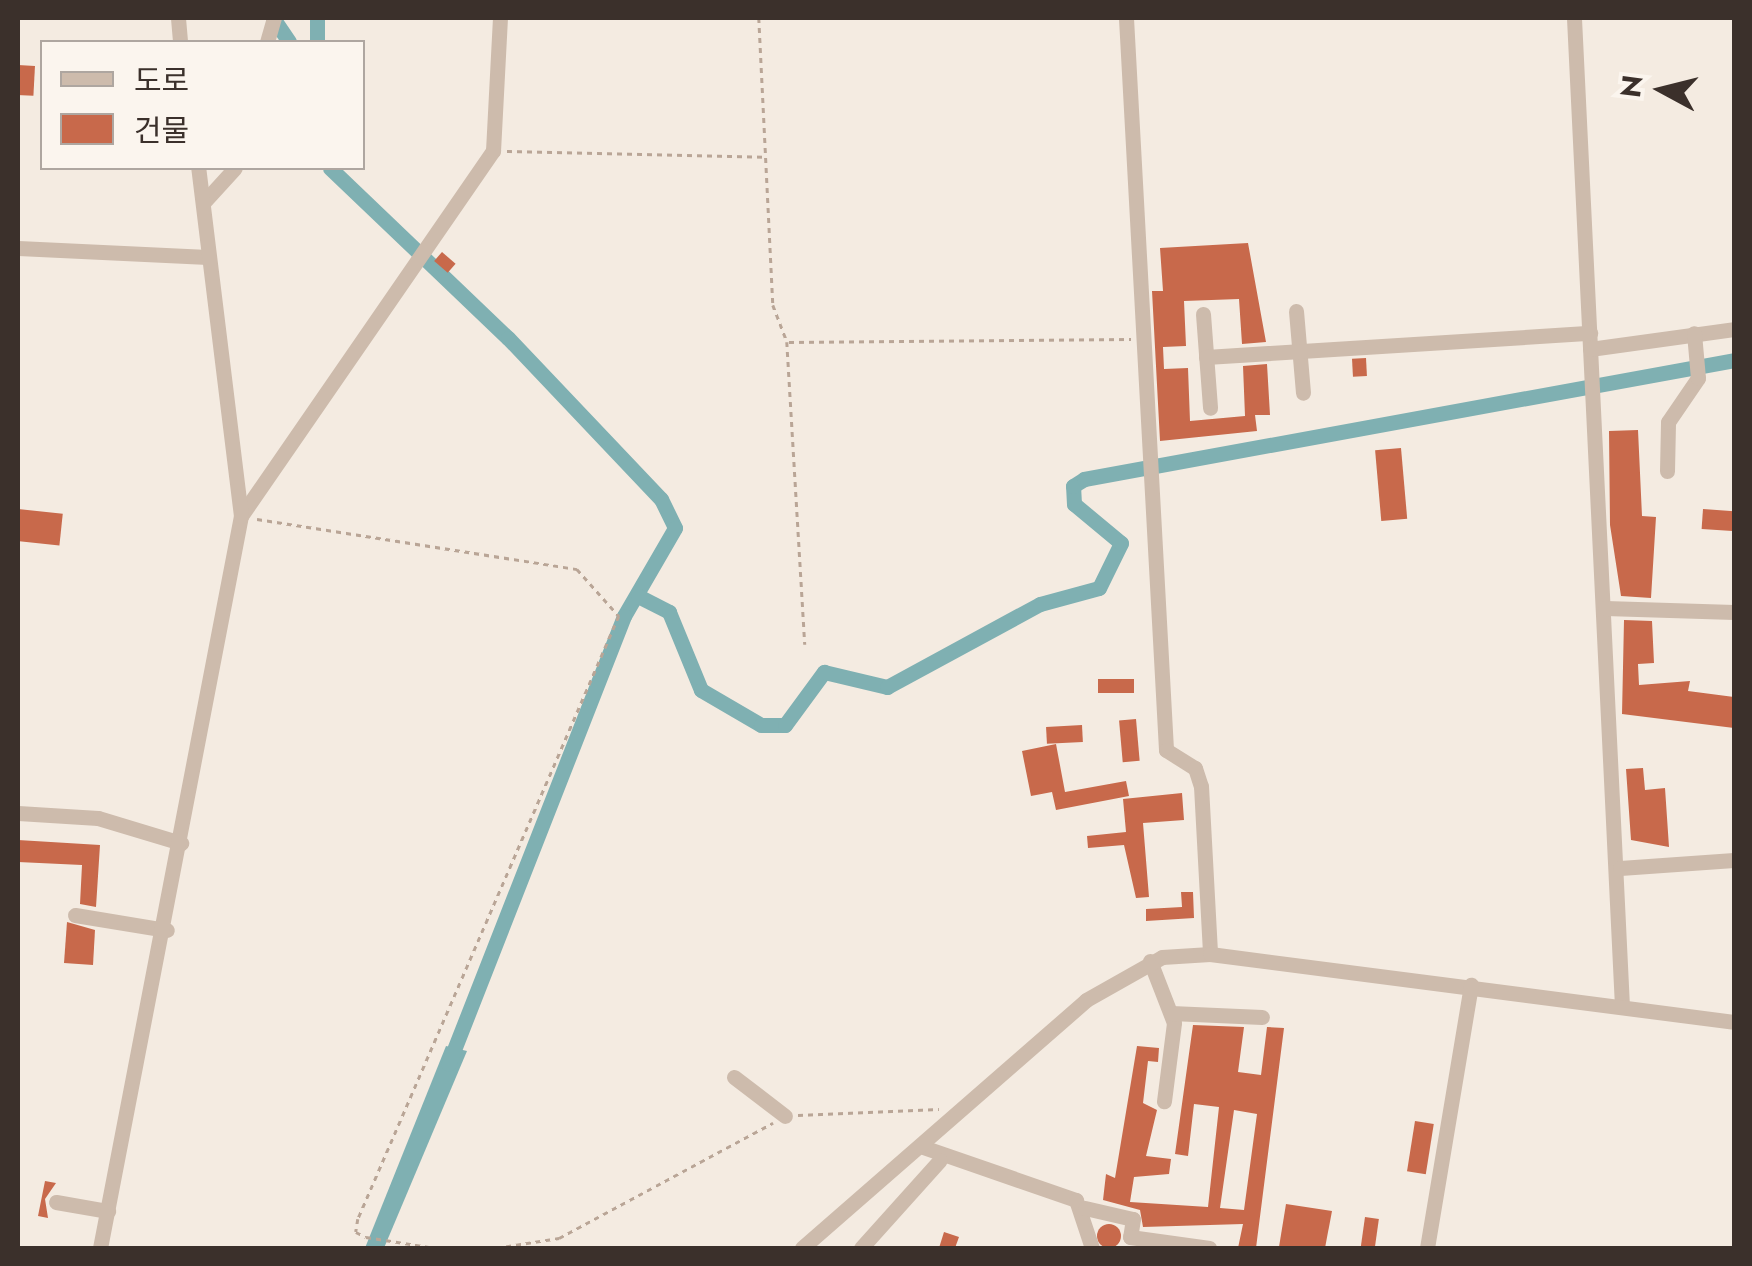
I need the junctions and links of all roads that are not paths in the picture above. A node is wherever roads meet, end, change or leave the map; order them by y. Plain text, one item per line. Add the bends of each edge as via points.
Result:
1 (500, 18) edge
2 (1126, 18) edge
3 (1574, 18) edge
4 (198, 170) edge
5 (234, 170) edge
6 (203, 202) junction
7 (18, 248) edge
8 (208, 256) junction
9 (1296, 311) dead end
10 (1202, 314) dead end
11 (1734, 329) edge
12 (1694, 332) junction
13 (1590, 341) junction
14 (1299, 350) junction
15 (1206, 356) junction
16 (1302, 393) dead end
17 (1210, 408) dead end
18 (1668, 472) dead end
19 (241, 516) junction
20 (1605, 608) junction
21 (1734, 612) edge
22 (18, 813) edge
23 (181, 843) junction
24 (1734, 860) edge
25 (1620, 868) junction
26 (75, 915) dead end
27 (166, 930) junction
28 (1210, 954) junction
29 (1150, 961) junction
30 (1471, 986) junction
31 (1622, 1006) junction
32 (1172, 1013) junction
33 (1262, 1017) dead end
34 (1734, 1022) edge
35 (734, 1077) dead end
36 (1164, 1101) dead end
37 (784, 1116) road end
38 (920, 1146) junction
39 (940, 1160) junction
40 (56, 1202) dead end
41 (1085, 1208) junction
42 (108, 1211) junction
43 (1129, 1243) edge
44 (100, 1248) edge
45 (802, 1248) edge
46 (862, 1248) edge
47 (1092, 1248) edge
48 (1204, 1248) edge
49 (1427, 1248) edge

1 - 19 street via 492,151
2 - 28 street via 1166,750 1195,768 1200,786
3 - 13 street
4 - 6 street
5 - 6 street
6 - 8 street
7 - 8 street
8 - 19 street
9 - 14 street
10 - 15 street
11 - 12 street
12 - 13 street
12 - 18 street via 1698,378 1668,422
13 - 14 street
13 - 20 street
14 - 15 street
14 - 16 street
15 - 17 street
19 - 23 street
20 - 21 street
20 - 25 street
22 - 23 street via 98,818
23 - 27 street
24 - 25 street
25 - 31 street
26 - 27 street
27 - 42 street
28 - 29 street
28 - 30 street
29 - 32 street
29 - 38 street via 1086,1000
30 - 31 street
30 - 49 street
31 - 34 street
32 - 33 street
32 - 36 street
35 - 37 street
38 - 39 street
38 - 45 street
39 - 41 street
39 - 46 street
40 - 42 street
41 - 43 street via 1133,1219
41 - 47 street
42 - 44 street
43 - 48 street

